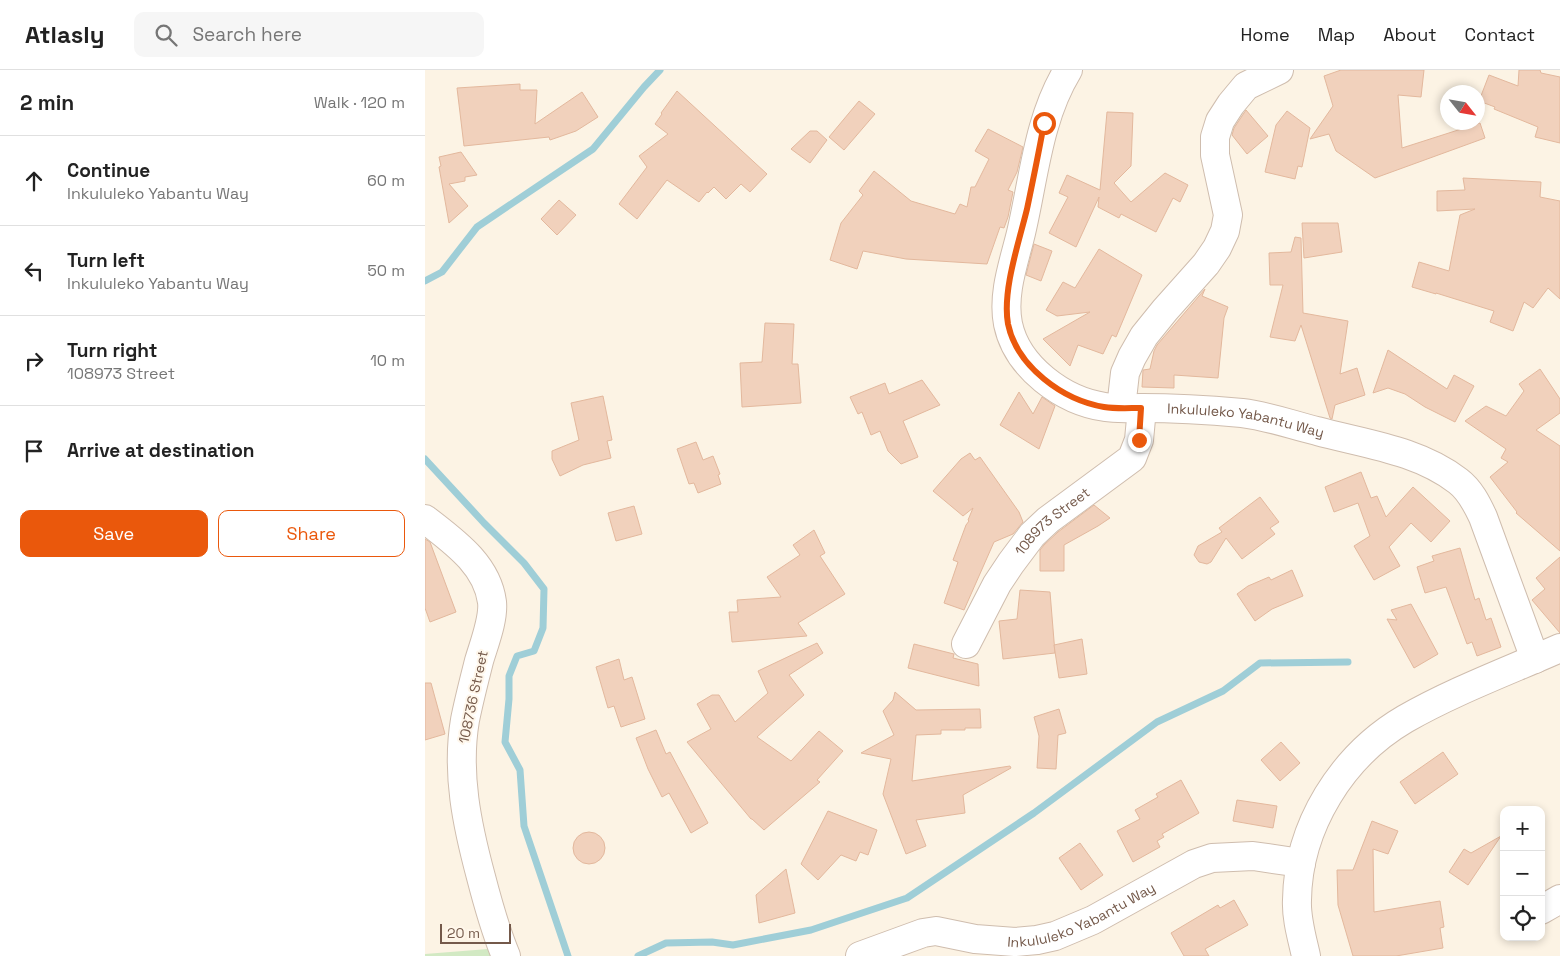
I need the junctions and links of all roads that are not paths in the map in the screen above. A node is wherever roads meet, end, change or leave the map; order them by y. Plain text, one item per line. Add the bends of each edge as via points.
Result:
1 (1068, 70) edge
2 (1279, 70) edge
3 (1131, 408) junction
4 (425, 519) edge
5 (966, 644) dead end
6 (1560, 648) edge
7 (1535, 659) junction
8 (1301, 863) junction
9 (1560, 899) edge
10 (1545, 908) edge
11 (506, 956) edge
12 (860, 956) edge
13 (1306, 956) edge

1 - 3 street, Inkululeko Yabantu Way via 1044,123 1007,294 1008,325 1023,358 1045,379 1079,400 1104,407
2 - 3 street, 108973 Street via 1246,86 1220,121 1215,137 1215,155 1228,215 1225,231 1206,264 1144,336 1132,358 1125,373
3 - 5 street, 108973 Street via 1139,440 1132,458 1032,535 997,584
3 - 7 street, Inkululeko Yabantu Way via 1267,417 1386,448 1439,468 1460,482 1483,517
4 - 11 street, 108736 Street via 463,549 476,565 487,584 492,603 489,629 465,721 461,749 462,790 473,850 494,929
6 - 7 street
7 - 8 street via 1437,702 1375,740 1347,768 1327,797 1313,823
8 - 12 street, Inkululeko Yabantu Way via 1253,856 1211,858 1193,864 1093,920 1055,936 1015,942 923,932
8 - 13 street via 1297,901
9 - 10 street

